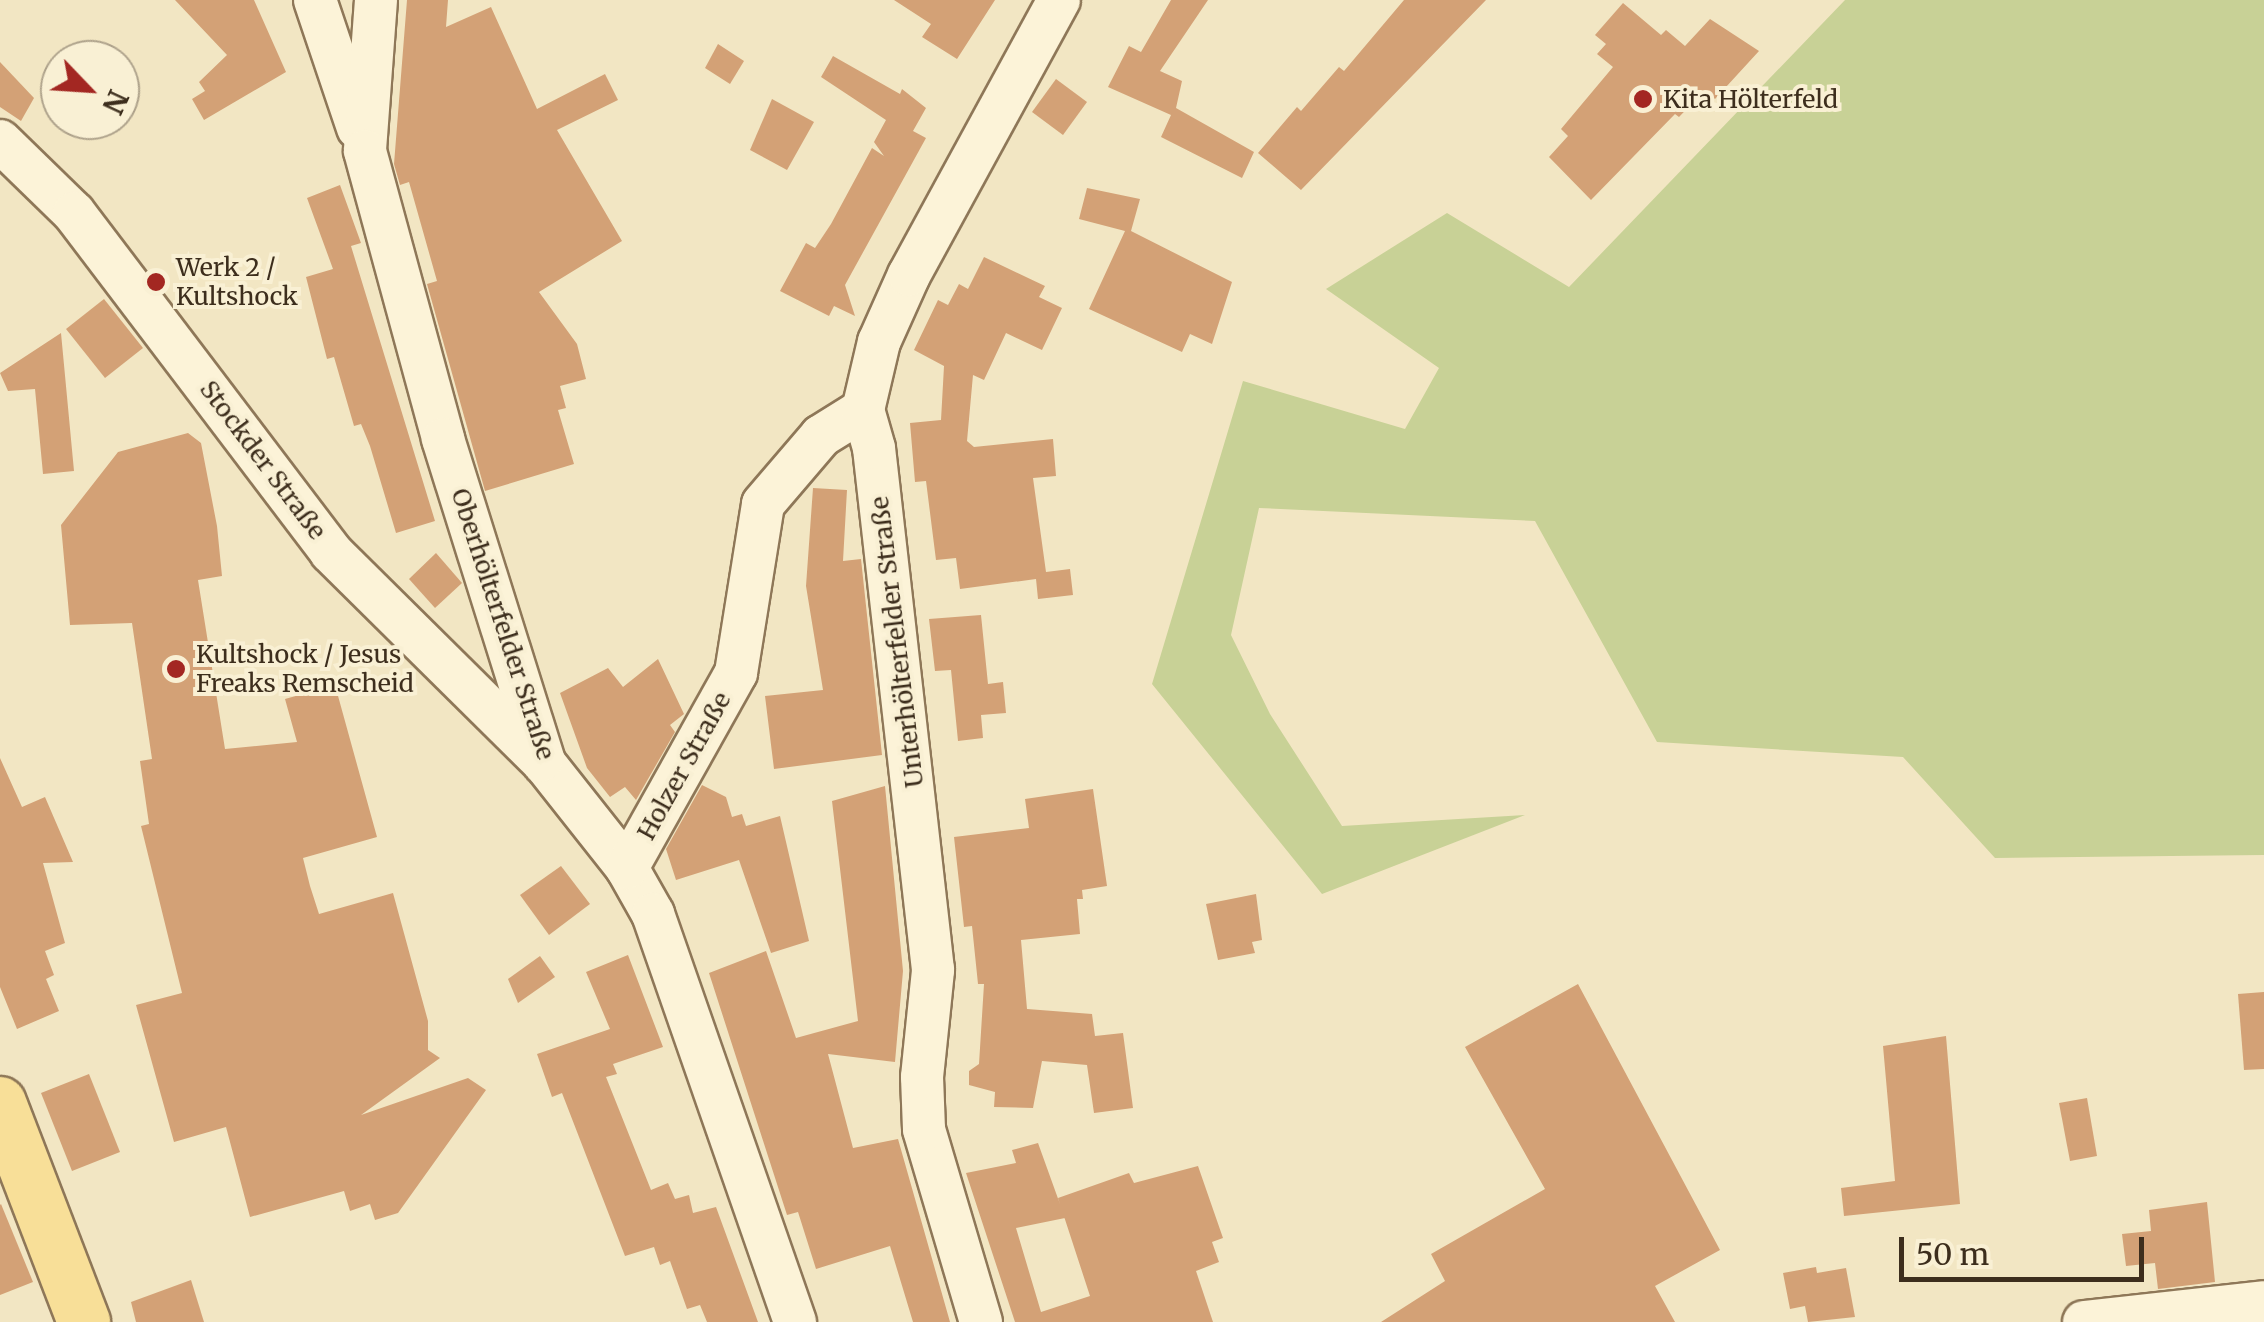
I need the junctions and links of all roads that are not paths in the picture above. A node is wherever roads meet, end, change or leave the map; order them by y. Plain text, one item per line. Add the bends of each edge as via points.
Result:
1 (315, 0) edge
2 (376, 0) edge
3 (1060, 0) edge
4 (0, 140) edge
5 (365, 152) junction
6 (863, 410) junction
7 (544, 764) junction
8 (628, 868) junction
9 (0, 1103) edge
10 (2264, 1302) edge
11 (84, 1322) edge
12 (795, 1322) edge
13 (981, 1322) edge
14 (2084, 1322) edge

1 - 5 street
2 - 5 street, Oberhölterfelder Straße
3 - 6 street, Unterhölterfelder Straße via 909,275 879,342
4 - 7 street, Stockder Straße via 74,213 331,552
5 - 7 street, Oberhölterfelder Straße via 443,440 504,618
6 - 8 street, Holzer Straße via 822,436 763,504 736,673
6 - 13 street, Unterhölterfelder Straße via 874,448 934,970 922,1077 924,1129
7 - 8 street, Oberhölterfelder Straße
8 - 12 street, Oberhölterfelder Straße via 683,991
9 - 11 main road
10 - 14 street

